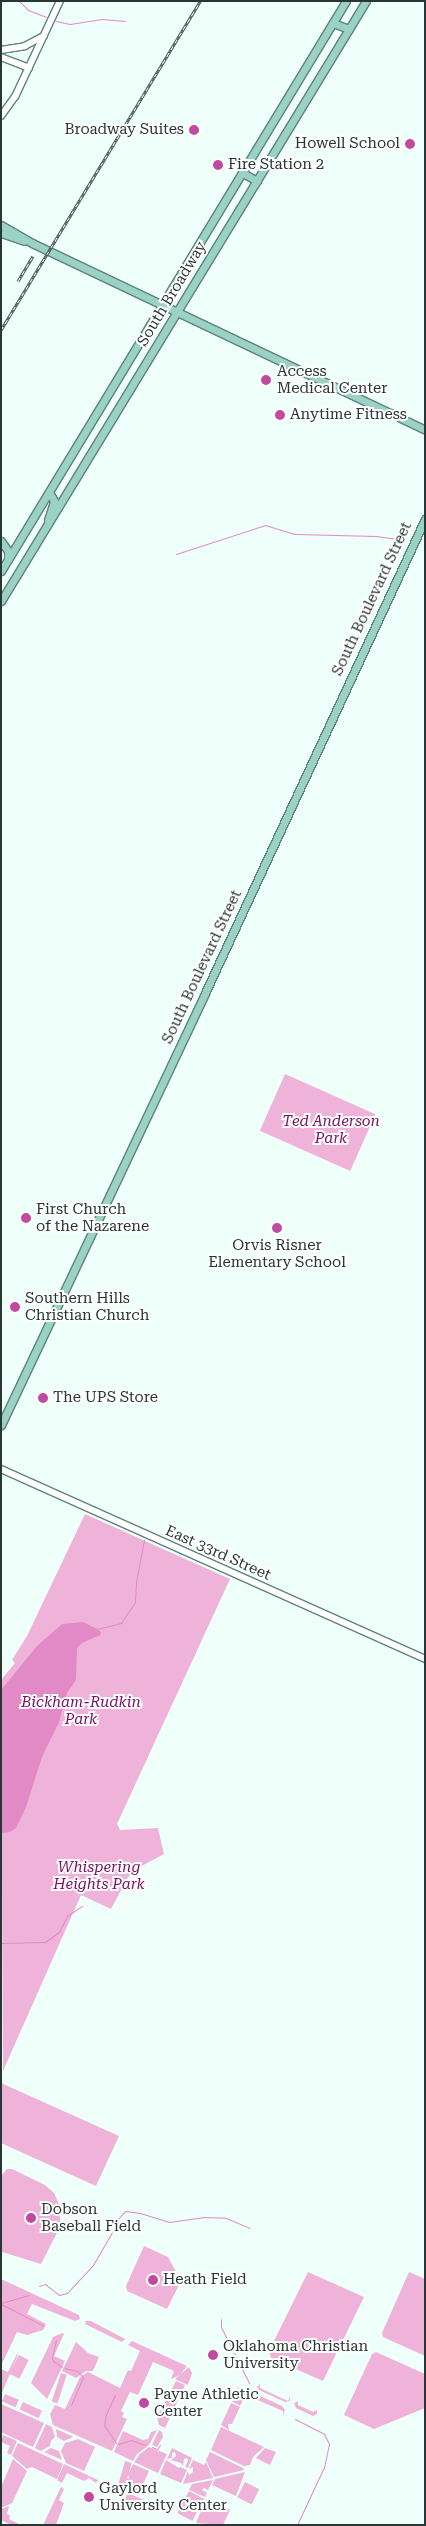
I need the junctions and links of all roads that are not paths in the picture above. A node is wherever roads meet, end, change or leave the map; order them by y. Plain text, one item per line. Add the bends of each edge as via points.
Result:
1 (60, 1) edge
2 (346, 1) edge
3 (366, 1) edge
4 (333, 23) junction
5 (349, 29) junction
6 (44, 36) junction
7 (1, 50) edge
8 (1, 57) edge
9 (29, 68) junction
10 (1, 116) edge
11 (242, 173) junction
12 (257, 181) junction
13 (1, 225) edge
14 (1, 233) edge
15 (32, 243) junction
16 (162, 305) junction
17 (177, 311) junction
18 (425, 430) edge
19 (49, 492) junction
20 (425, 518) edge
21 (45, 530) junction
22 (20, 540) junction
23 (1, 541) edge
24 (8, 560) junction
25 (1, 571) edge
26 (1, 601) edge
27 (1, 1425) edge
28 (1, 1469) edge
29 (425, 1659) edge

1 - 6 street
2 - 4 main road, South Broadway
3 - 5 main road, South Broadway
4 - 5 main road
4 - 11 main road, South Broadway
5 - 12 main road, South Broadway
6 - 7 street via 25,46
6 - 9 street
8 - 9 street
9 - 10 street via 14,100
11 - 12 main road
11 - 16 main road, South Broadway
12 - 17 main road, South Broadway
13 - 15 main road
14 - 15 main road
15 - 16 main road
16 - 17 main road
16 - 19 main road, South Broadway
17 - 18 main road
17 - 21 main road, South Broadway
19 - 21 main road via 54,501
19 - 22 main road, South Broadway
20 - 27 main road, South Boulevard Street via 209,986
21 - 26 main road, South Broadway
22 - 23 main road
22 - 24 main road, South Broadway
23 - 24 main road via 8,551
24 - 25 main road, South Broadway
28 - 29 street, East 33rd Street

